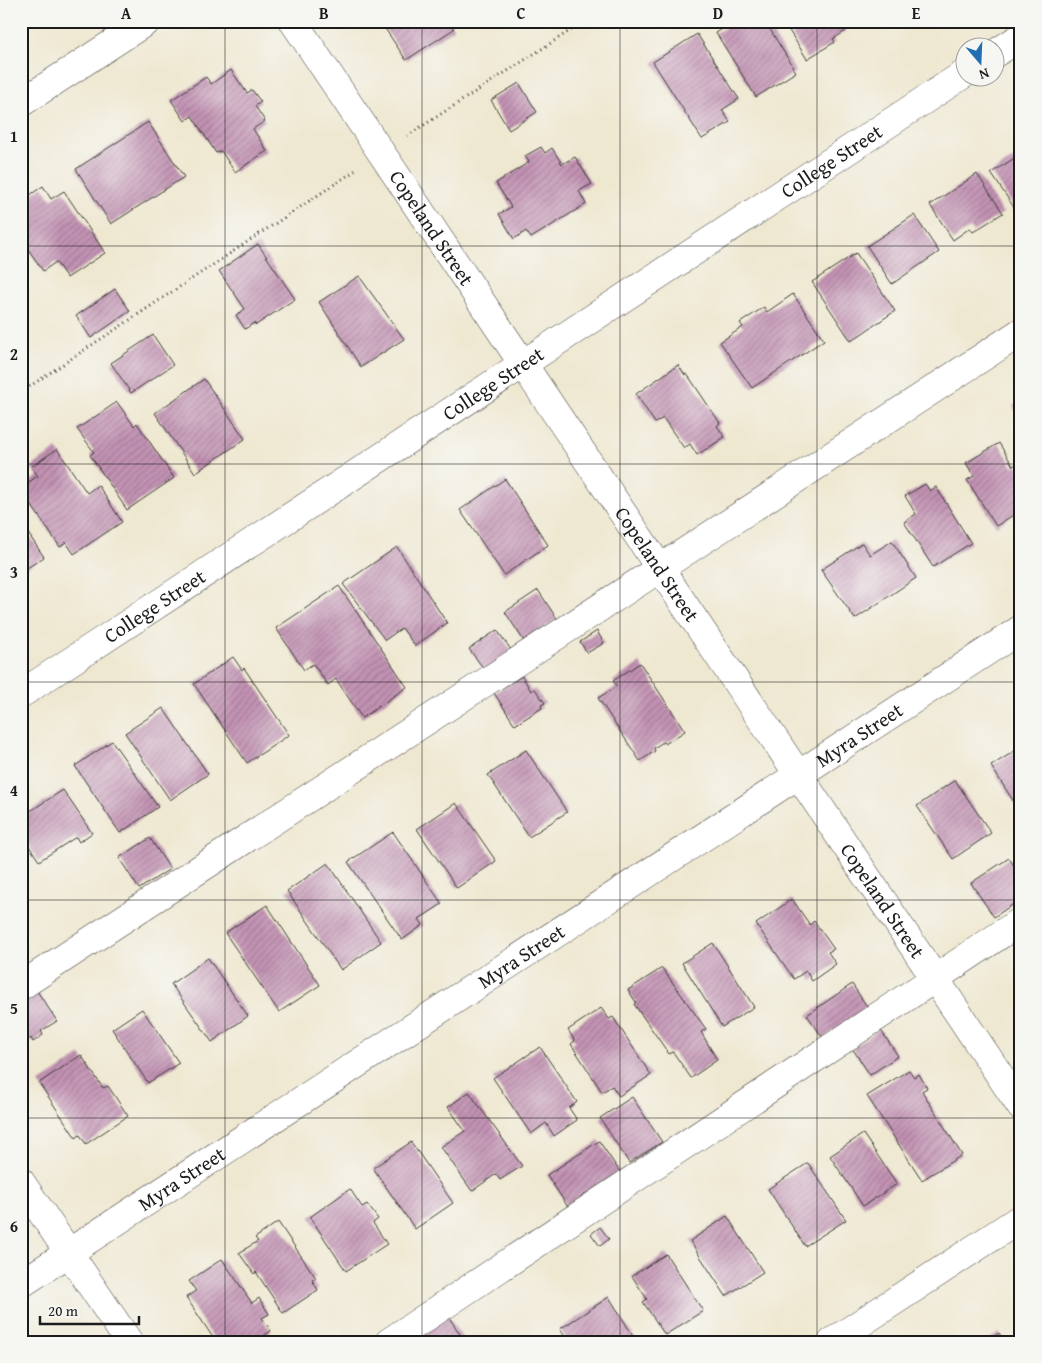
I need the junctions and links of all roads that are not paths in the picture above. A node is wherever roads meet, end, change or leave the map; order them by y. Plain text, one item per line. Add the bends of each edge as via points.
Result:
1 (147, 21) edge
2 (293, 21) edge
3 (1021, 37) edge
4 (1004, 48) edge
5 (954, 81) edge
6 (21, 103) edge
7 (1021, 332) edge
8 (524, 364) junction
9 (659, 568) junction
10 (1021, 630) edge
11 (21, 694) edge
12 (798, 776) junction
13 (1021, 921) edge
14 (934, 978) junction
15 (21, 986) edge
16 (1021, 1107) edge
17 (21, 1182) edge
18 (1021, 1218) edge
19 (69, 1253) junction
20 (21, 1284) edge
21 (129, 1342) edge
22 (389, 1342) edge
23 (832, 1342) edge

1 - 6 street
2 - 8 street, Copeland Street
3 - 4 street
5 - 8 street, College Street
7 - 9 street
8 - 9 street, Copeland Street
8 - 11 street, College Street
9 - 12 street, Copeland Street
9 - 15 street
10 - 12 street, Myra Street
12 - 14 street, Copeland Street
12 - 19 street, Myra Street
13 - 14 street
14 - 16 street, Copeland Street
14 - 22 street
17 - 19 street
18 - 23 street
19 - 20 street, Myra Street
19 - 21 street

